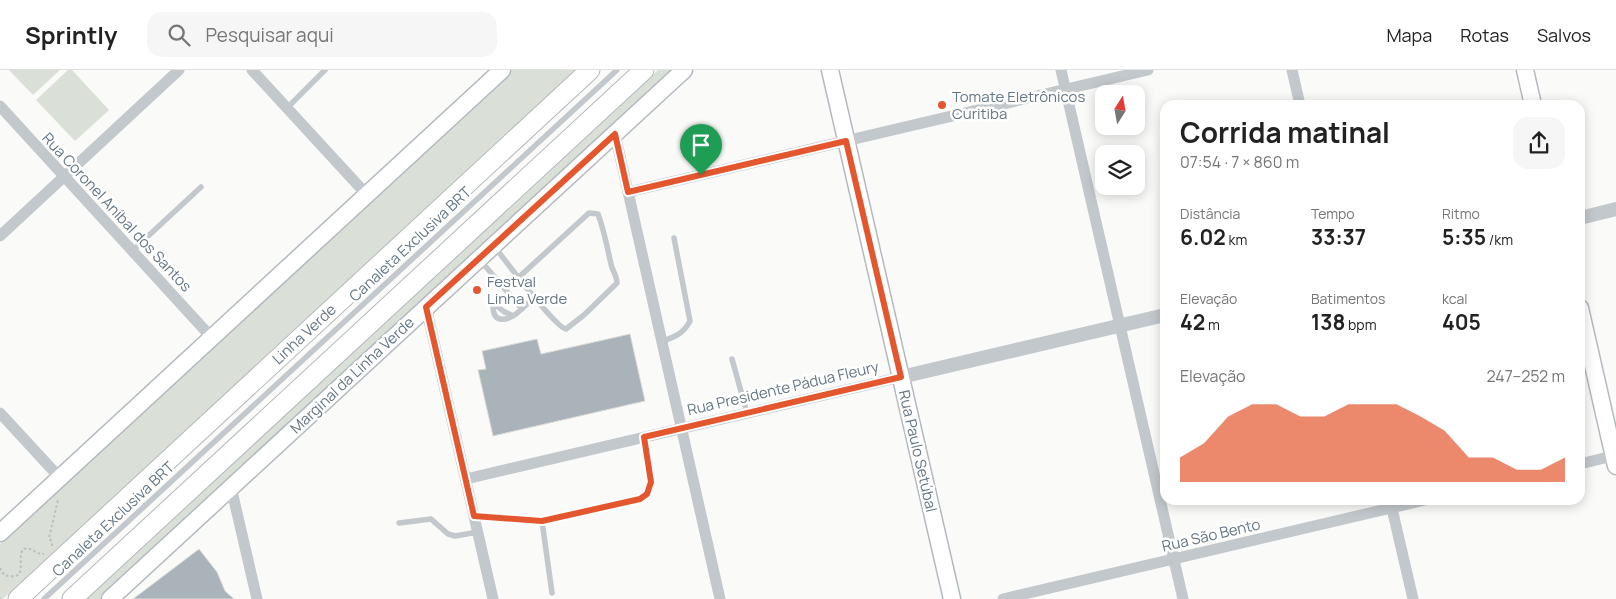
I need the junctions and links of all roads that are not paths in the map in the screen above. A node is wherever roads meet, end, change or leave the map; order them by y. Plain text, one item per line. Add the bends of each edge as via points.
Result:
1 (179, 70) edge
2 (252, 70) edge
3 (325, 70) edge
4 (502, 70) edge
5 (590, 70) edge
6 (617, 70) edge
7 (644, 70) edge
8 (684, 70) edge
9 (830, 70) edge
10 (1061, 70) edge
11 (1148, 70) edge
12 (1292, 70) edge
13 (1525, 70) edge
14 (1066, 89) junction
15 (1299, 100) edge
16 (1532, 100) edge
17 (0, 106) edge
18 (288, 108) junction
19 (615, 134) junction
20 (846, 141) junction
21 (64, 176) junction
22 (201, 187) dead end
23 (628, 192) junction
24 (367, 195) junction
25 (1616, 209) edge
26 (1585, 217) edge
27 (0, 236) edge
28 (674, 238) dead end
29 (493, 245) junction
30 (132, 251) junction
31 (478, 259) junction
32 (519, 277) junction
33 (535, 297) junction
34 (426, 307) junction
35 (522, 308) junction
36 (513, 316) dead end
37 (1160, 316) edge
38 (1120, 325) junction
39 (1585, 330) edge
40 (212, 338) junction
41 (662, 341) junction
42 (732, 359) dead end
43 (901, 377) junction
44 (0, 413) edge
45 (747, 413) junction
46 (682, 428) junction
47 (644, 437) junction
48 (1615, 459) edge
49 (1585, 463) edge
50 (60, 478) junction
51 (466, 479) junction
52 (231, 487) junction
53 (1160, 498) edge
54 (1162, 505) edge
55 (1387, 505) edge
56 (1391, 505) edge
57 (474, 516) junction
58 (542, 521) junction
59 (399, 523) dead end
60 (478, 532) junction
61 (0, 533) edge
62 (1174, 559) junction
63 (552, 593) dead end
64 (18, 599) edge
65 (44, 599) edge
66 (72, 599) edge
67 (110, 599) edge
68 (257, 599) edge
69 (494, 599) edge
70 (720, 599) edge
71 (952, 599) edge
72 (1003, 599) edge
73 (1184, 599) edge
74 (1412, 599) edge

1 - 21 street
2 - 18 street
3 - 18 lane
4 - 24 main road
5 - 64 highway, Linha Verde
6 - 65 lane, Canaleta Exclusiva BRT
7 - 66 highway
8 - 19 main road, Marginal da Linha Verde
9 - 20 main road, Rua Paulo Setúbal
10 - 14 street
11 - 14 street
12 - 15 street
13 - 16 main road
14 - 20 street
14 - 38 street
17 - 21 street, Rua Coronel Aníbal dos Santos
18 - 24 street
19 - 23 street
19 - 29 main road, Marginal da Linha Verde
20 - 23 street
20 - 43 main road, Rua Paulo Setúbal
21 - 27 street
21 - 30 street, Rua Coronel Aníbal dos Santos
22 - 30 lane
23 - 41 street
24 - 40 main road
25 - 26 street
28 - 41 lane via 690,321 678,335
29 - 31 main road, Marginal da Linha Verde
29 - 32 lane
30 - 40 street, Rua Coronel Aníbal dos Santos
31 - 34 main road, Marginal da Linha Verde
31 - 35 lane
32 - 33 lane
32 - 33 lane via 589,213 598,214 616,282 570,327 562,328
33 - 35 lane
34 - 51 street
34 - 52 main road, Marginal da Linha Verde
35 - 36 lane
37 - 38 street, Rua Presidente Pádua Fleury
38 - 43 street, Rua Presidente Pádua Fleury
38 - 53 street
39 - 48 main road
40 - 50 main road
41 - 46 street
42 - 45 lane
43 - 45 street, Rua Presidente Pádua Fleury
43 - 71 main road, Rua Paulo Setúbal
44 - 50 street
45 - 46 street, Rua Presidente Pádua Fleury
46 - 47 street, Rua Presidente Pádua Fleury
46 - 70 street
47 - 51 street, Rua Presidente Pádua Fleury
47 - 58 lane via 651,482 647,494 640,499
48 - 49 street
50 - 61 main road
51 - 57 street
52 - 67 main road, Marginal da Linha Verde
52 - 68 street
54 - 62 street
55 - 62 street, Rua São Bento
56 - 74 street
57 - 58 lane
57 - 60 street
58 - 63 lane
59 - 60 lane via 431,518 448,534 456,536
60 - 69 street
62 - 72 street, Rua São Bento
62 - 73 street

